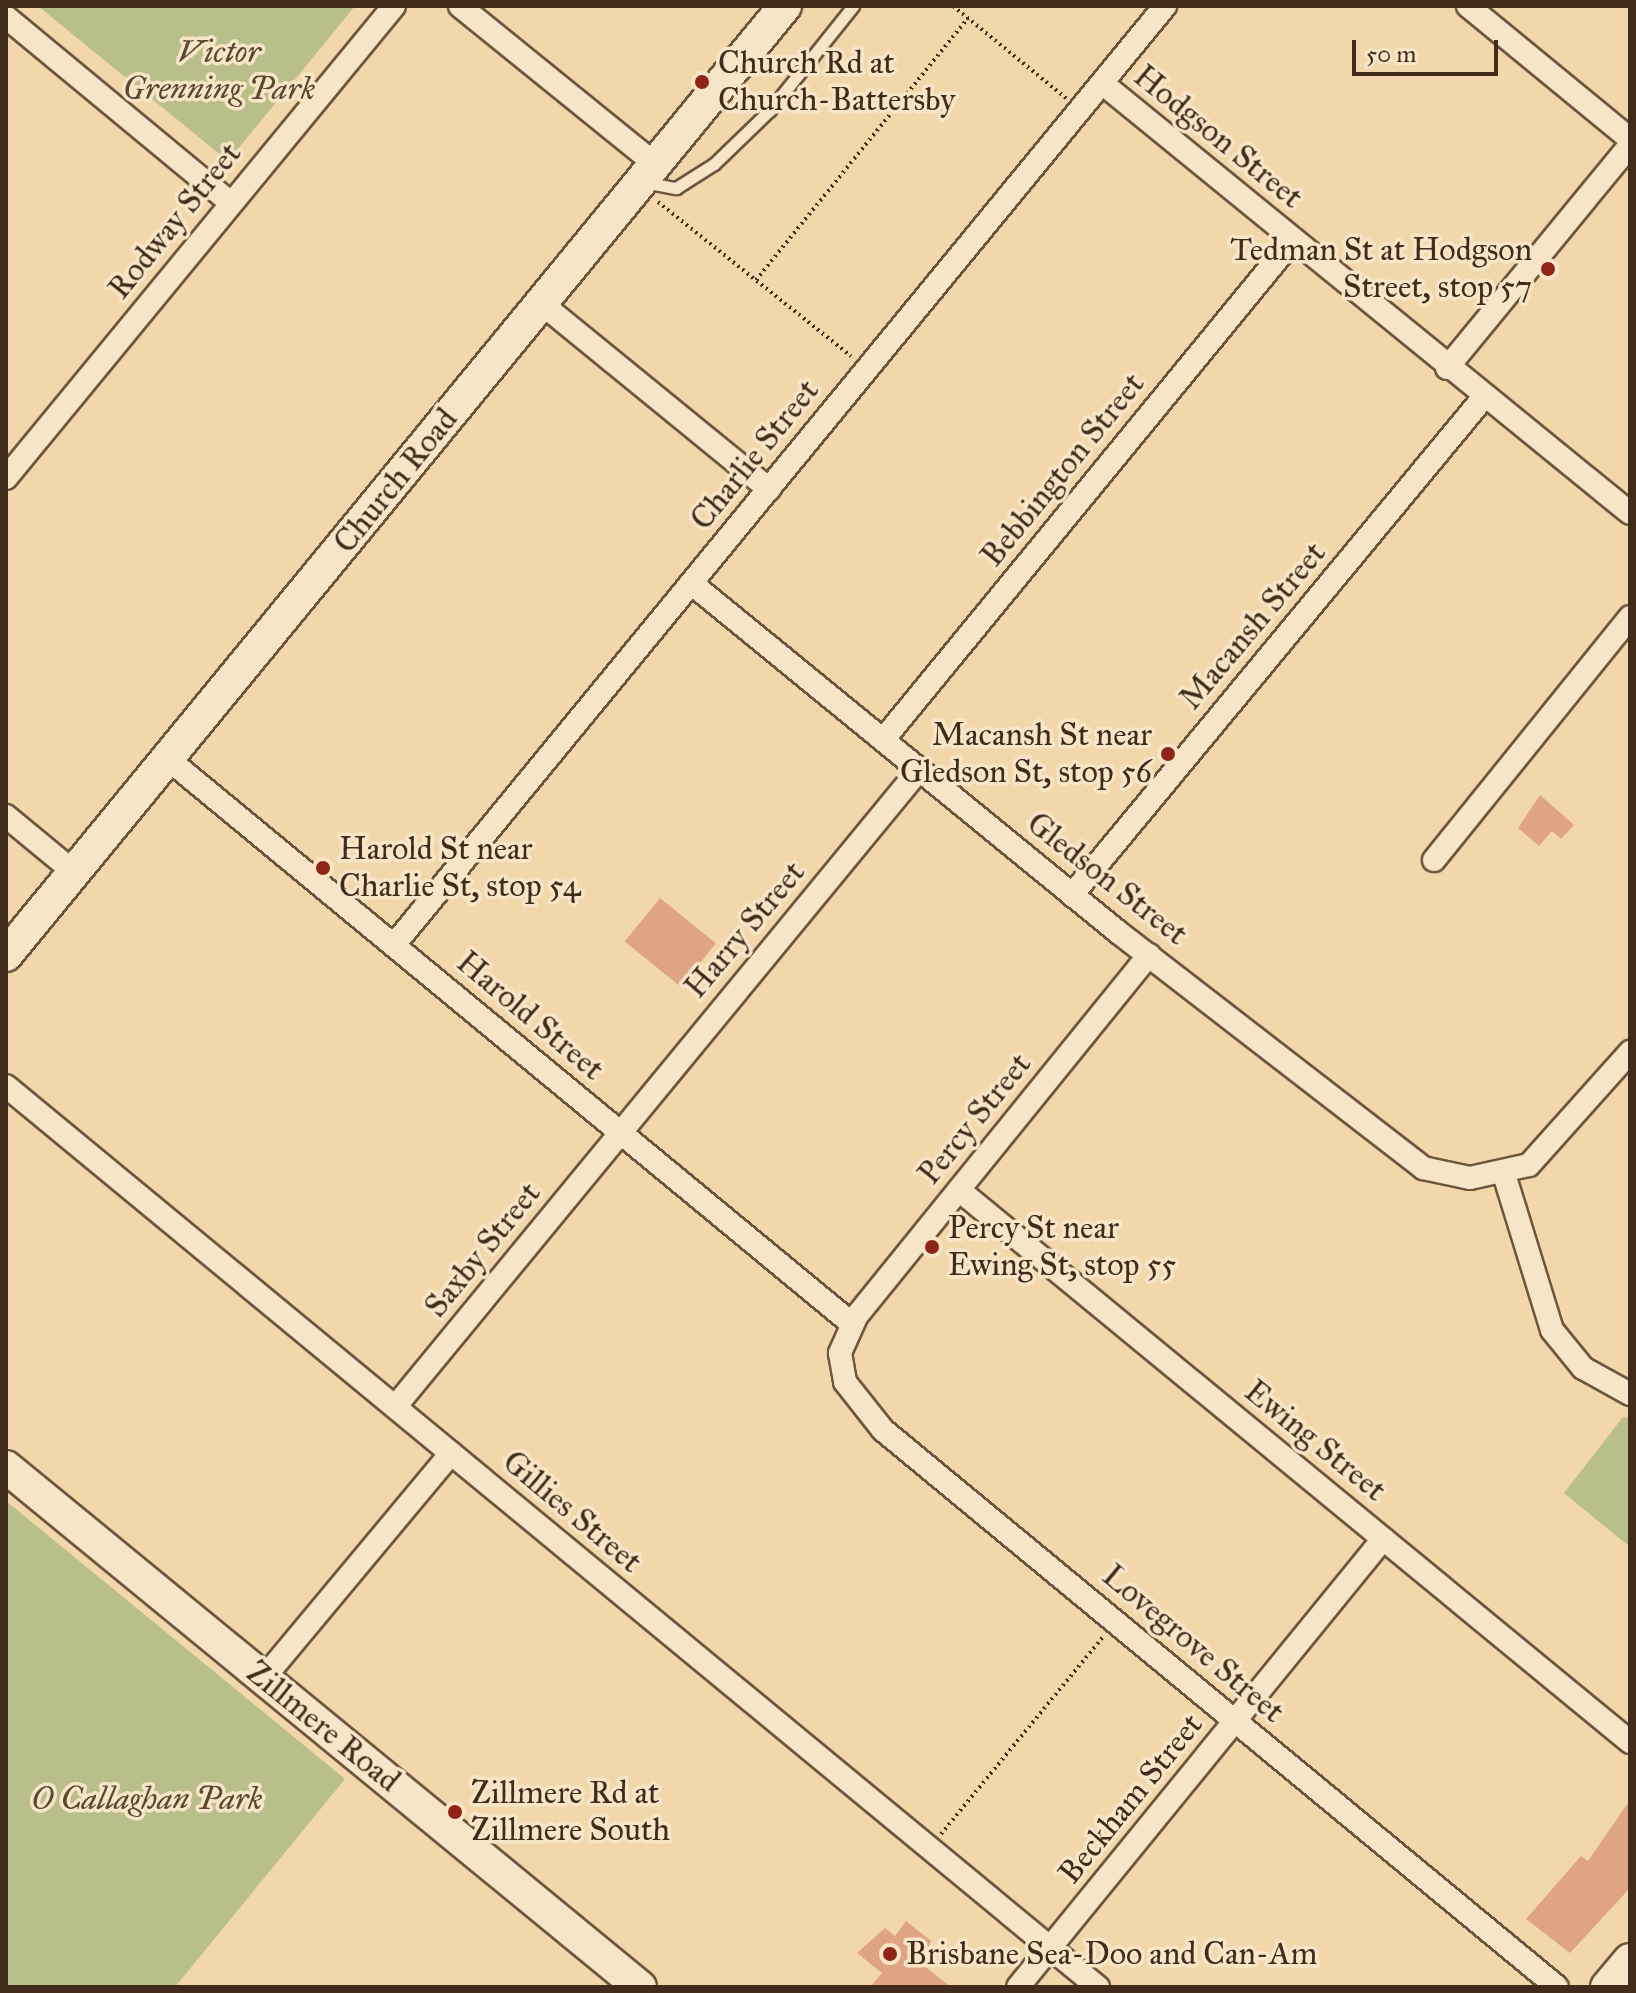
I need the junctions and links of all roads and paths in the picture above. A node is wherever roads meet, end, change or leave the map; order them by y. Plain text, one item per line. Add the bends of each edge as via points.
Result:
1 (394, 6) edge
2 (460, 6) edge
3 (785, 6) edge
4 (853, 6) edge
5 (953, 6) edge
6 (1165, 6) edge
7 (1468, 6) edge
8 (6, 17) edge
9 (968, 18) junction
10 (1102, 83) junction
11 (1080, 110) junction
12 (1630, 142) edge
13 (651, 182) junction
14 (231, 203) junction
15 (1293, 240) junction
16 (756, 280) junction
17 (542, 304) junction
18 (1447, 368) junction
19 (867, 369) junction
20 (1484, 397) junction
21 (6, 478) edge
22 (769, 489) junction
23 (1630, 513) edge
24 (691, 583) junction
25 (1630, 617) edge
26 (883, 740) junction
27 (168, 759) junction
28 (919, 770) junction
29 (6, 816) edge
30 (1434, 860) dead end
31 (74, 872) junction
32 (1072, 895) junction
33 (394, 945) junction
34 (6, 955) edge
35 (1149, 955) junction
36 (1630, 1052) edge
37 (6, 1086) edge
38 (620, 1132) junction
39 (1504, 1174) junction
40 (959, 1190) junction
41 (851, 1323) junction
42 (1630, 1394) edge
43 (395, 1407) junction
44 (451, 1453) junction
45 (6, 1467) edge
46 (1383, 1539) junction
47 (1104, 1635) dead end
48 (263, 1679) junction
49 (1236, 1721) junction
50 (1630, 1742) edge
51 (929, 1848) junction
52 (1050, 1948) junction
53 (1630, 1960) edge
54 (640, 1987) edge
55 (1018, 1987) edge
56 (1098, 1987) edge
57 (1557, 1987) edge
58 (1607, 1987) edge

1 - 14 street, Rodway Street
2 - 13 street
3 - 13 street, Church Road
4 - 13 lane via 770,110 714,164 676,188 653,189
5 - 9 path
6 - 10 street, Charlie Street
7 - 12 street
8 - 14 street
9 - 11 path
9 - 16 path
10 - 11 street, Charlie Street
10 - 15 street, Hodgson Street
11 - 19 street, Charlie Street
12 - 18 street
13 - 16 path
13 - 17 street, Church Road
14 - 21 street, Rodway Street
15 - 18 street, Hodgson Street
15 - 26 street, Bebbington Street
16 - 19 path
17 - 22 street
17 - 27 street, Church Road
18 - 20 street, Hodgson Street
19 - 22 street, Charlie Street
20 - 23 street, Hodgson Street
20 - 32 street, Macansh Street
22 - 24 street, Charlie Street
24 - 26 street, Gledson Street
24 - 33 street, Charlie Street
25 - 30 street
26 - 28 street, Gledson Street
27 - 31 street, Church Road
27 - 33 street, Harold Street
28 - 32 street, Gledson Street
28 - 38 street, Harry Street
29 - 31 street
31 - 34 street, Church Road
32 - 35 street, Gledson Street
33 - 38 street, Harold Street
35 - 39 street, Gledson Street via 1407,1159 1454,1177
35 - 40 street, Percy Street
36 - 39 street via 1553,1144
37 - 43 street, Gillies Street
38 - 41 street, Harold Street
38 - 43 street, Saxby Street
39 - 42 street via 1552,1330 1589,1373
40 - 41 street, Percy Street
40 - 46 street, Ewing Street
41 - 49 street, Lovegrove Street via 840,1362 862,1411
43 - 44 street, Gillies Street
44 - 48 street
44 - 51 street, Gillies Street
45 - 48 street, Zillmere Road
46 - 49 street, Beckham Street
46 - 50 street, Ewing Street
47 - 51 path
48 - 54 street, Zillmere Road
49 - 52 street, Beckham Street
49 - 57 street, Lovegrove Street
51 - 52 street, Gillies Street
52 - 55 street, Beckham Street
52 - 56 street, Gillies Street
53 - 58 street

